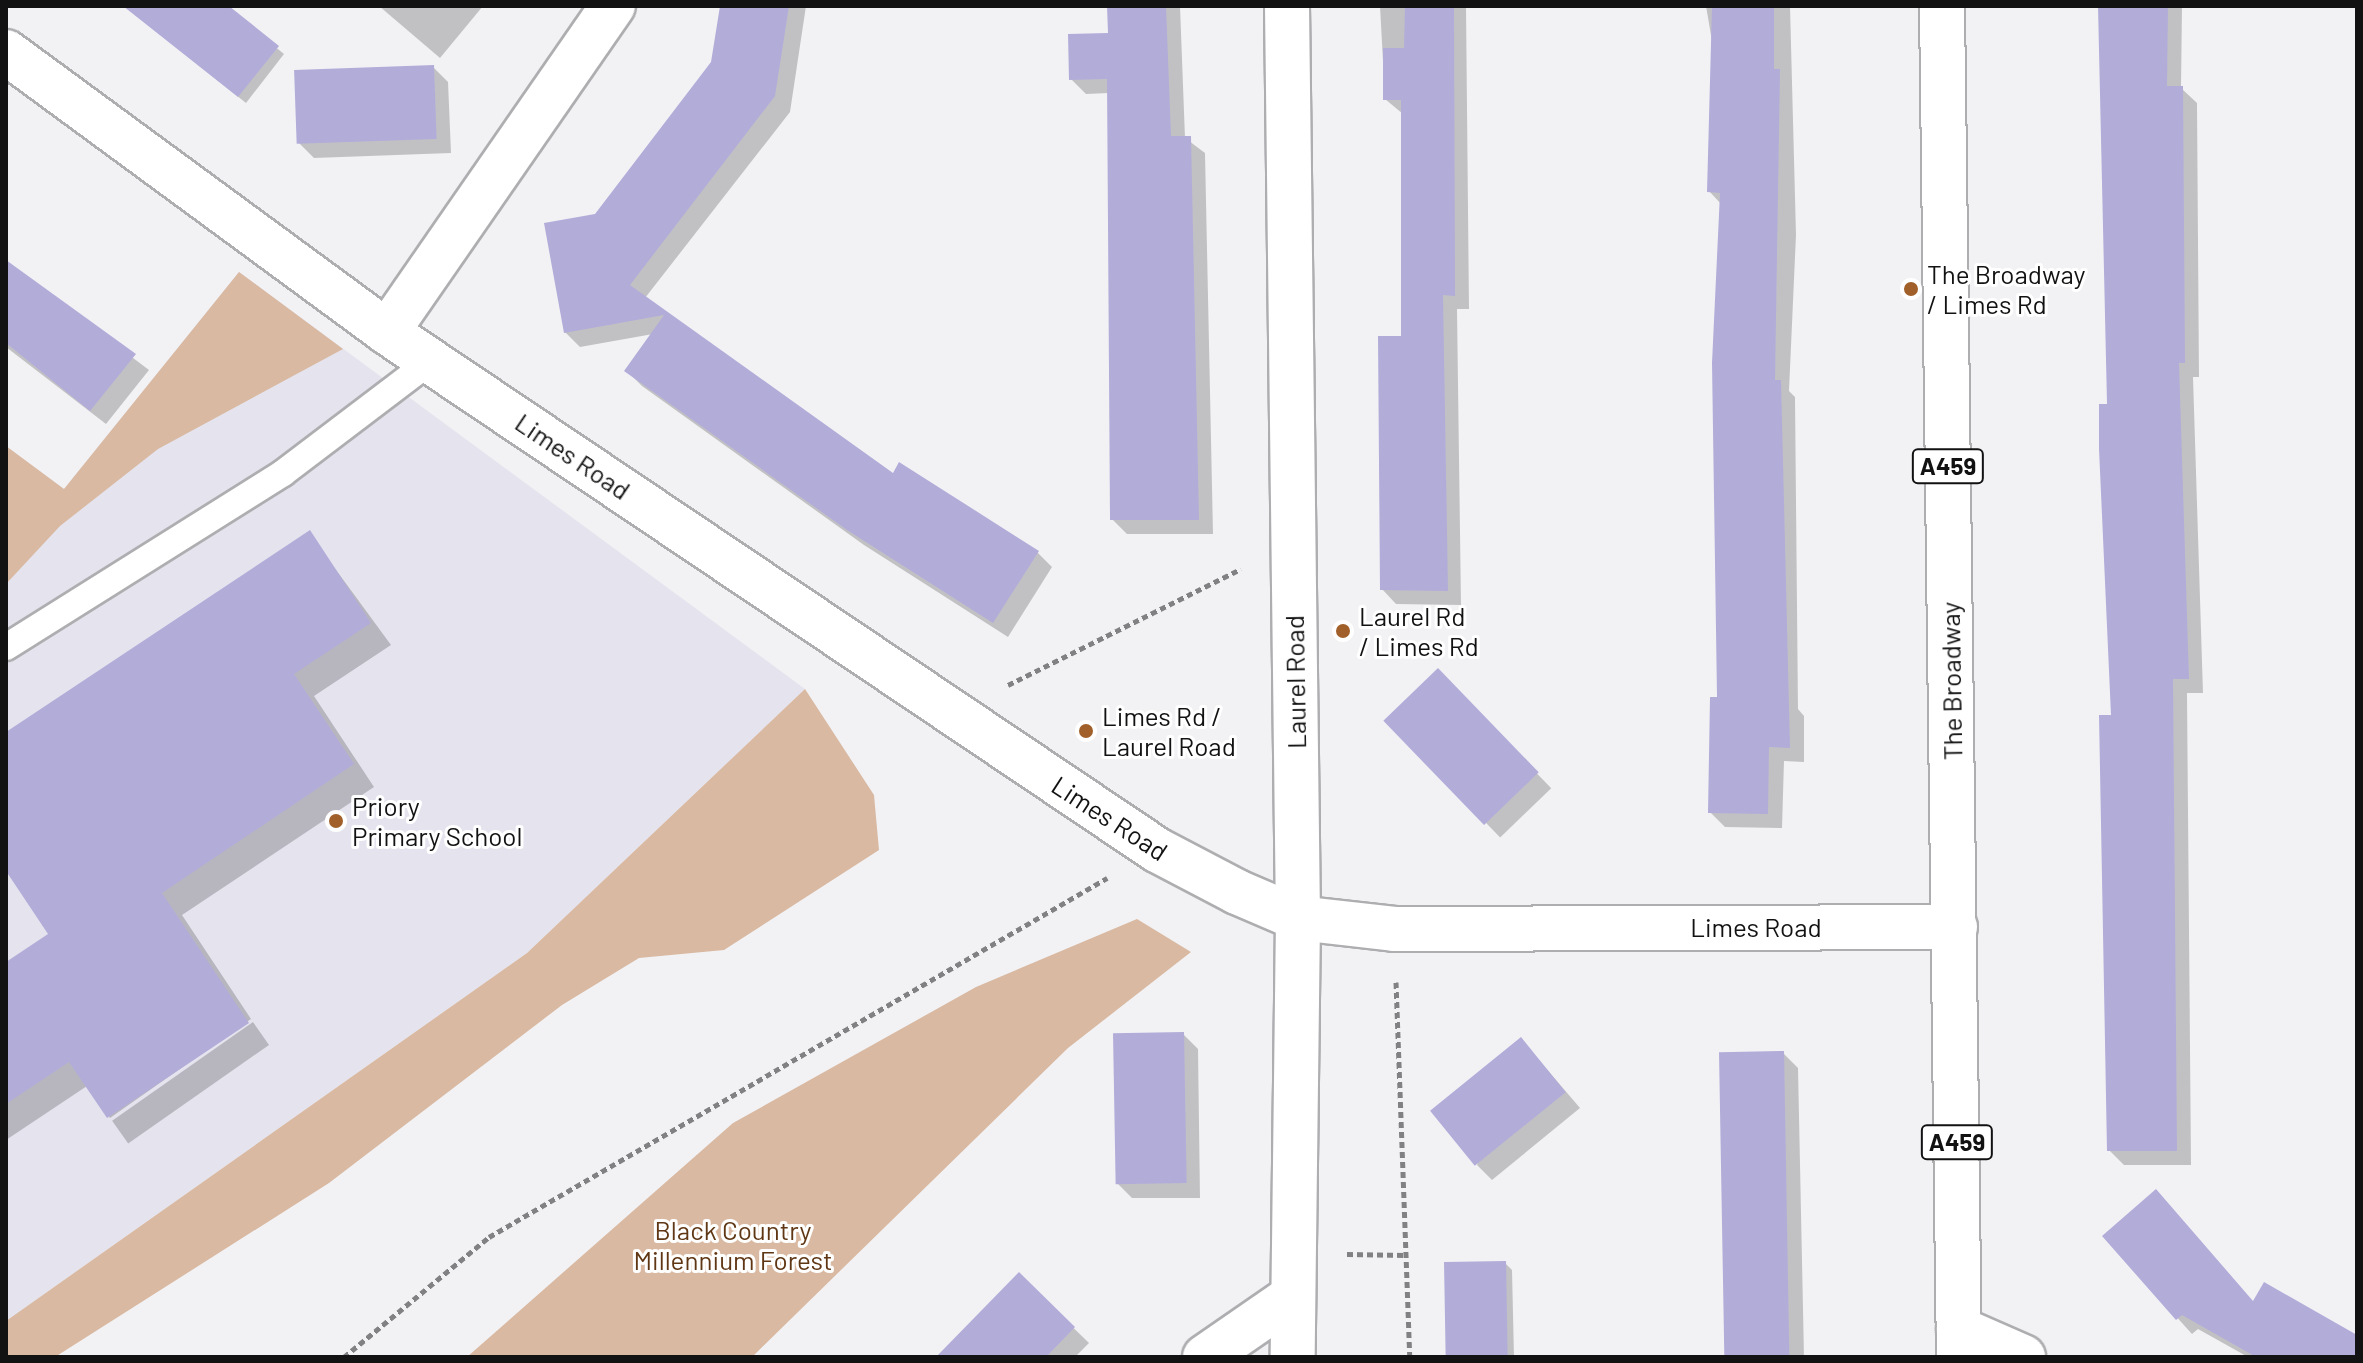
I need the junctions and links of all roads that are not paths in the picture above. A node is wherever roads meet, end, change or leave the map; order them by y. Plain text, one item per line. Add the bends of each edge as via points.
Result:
1 (613, 6) edge
2 (1287, 6) edge
3 (1942, 6) edge
4 (6, 52) edge
5 (387, 332) junction
6 (432, 360) junction
7 (6, 647) edge
8 (1298, 918) junction
9 (1955, 927) junction
10 (1292, 1297) junction
11 (1959, 1343) edge
12 (1205, 1357) edge
13 (1293, 1357) edge
14 (2023, 1357) edge

1 - 5 street
2 - 8 street, Laurel Road
3 - 9 street, The Broadway / A459
4 - 5 street, Limes Road
5 - 6 street, Limes Road
6 - 7 lane via 283,473
6 - 8 street, Limes Road via 1157,850
8 - 9 street, Limes Road via 1394,929
8 - 10 street, Laurel Road
9 - 11 street, The Broadway / A459
10 - 12 street
10 - 13 street, Laurel Road
11 - 14 street

